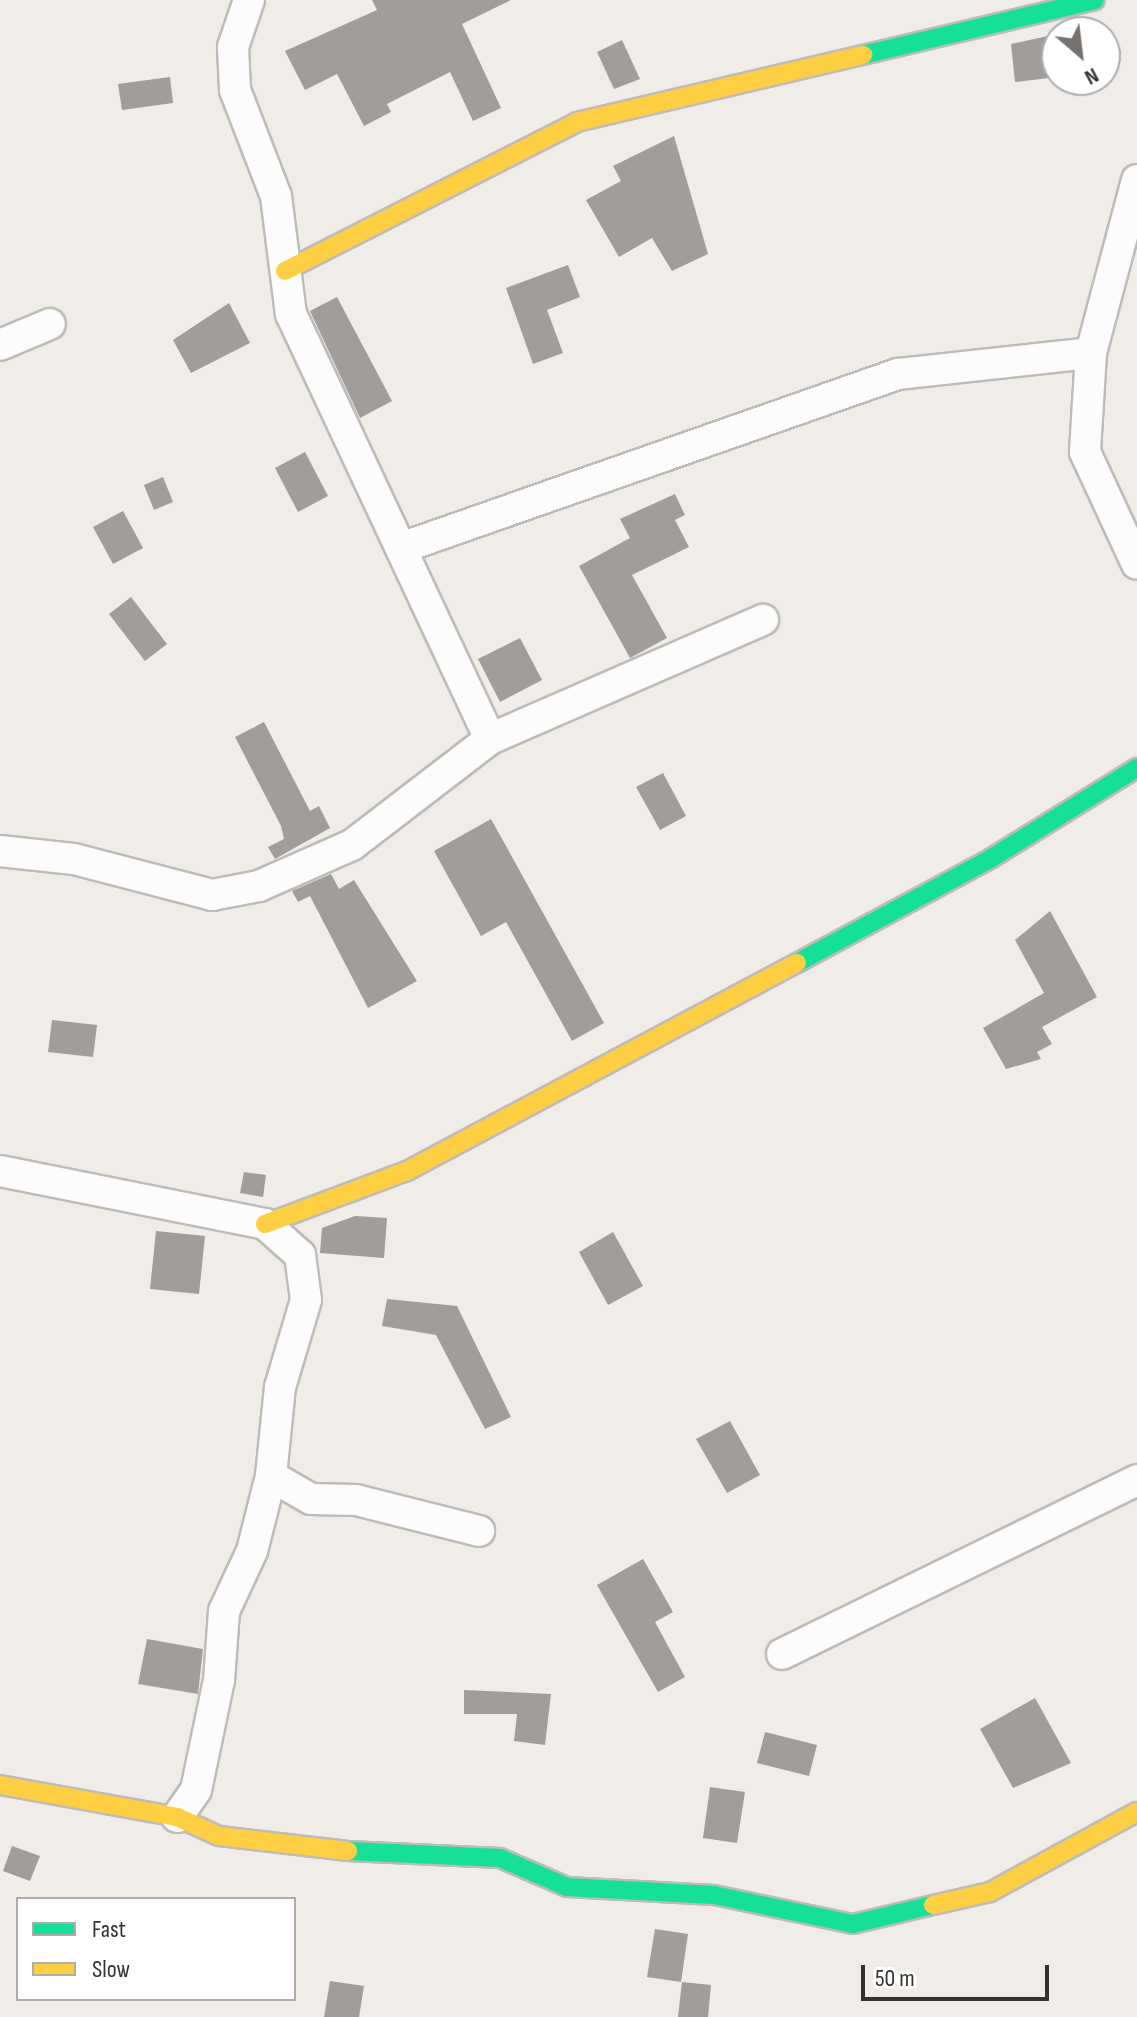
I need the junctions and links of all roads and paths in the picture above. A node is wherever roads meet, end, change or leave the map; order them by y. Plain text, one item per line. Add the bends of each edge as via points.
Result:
1 (249, 0) edge
2 (1095, 0) edge
3 (1137, 180) edge
4 (285, 271) junction
5 (50, 324) dead end
6 (0, 345) edge
7 (1091, 353) junction
8 (401, 548) junction
9 (1137, 564) edge
10 (763, 620) dead end
11 (490, 739) junction
12 (1137, 768) edge
13 (0, 851) edge
14 (0, 1171) edge
15 (265, 1224) junction
16 (271, 1476) junction
17 (1137, 1480) edge
18 (479, 1531) dead end
19 (782, 1654) dead end
20 (0, 1785) edge
21 (1137, 1812) edge
22 (177, 1817) junction

1 - 4 street via 233,47 235,90 276,196
2 - 4 street via 577,122
3 - 7 street
4 - 8 street via 291,314
5 - 6 street
7 - 8 street via 898,374
7 - 9 street via 1085,452
8 - 11 street
10 - 11 street
11 - 13 street via 352,845 259,886 212,895 74,859
12 - 15 street via 990,859 407,1171
14 - 15 street
15 - 16 street via 300,1255 306,1300 280,1387
16 - 18 street via 311,1499 356,1500
16 - 22 street via 252,1551 224,1611 219,1680 196,1790
17 - 19 street
20 - 22 street
21 - 22 street via 990,1892 853,1924 714,1895 567,1887 500,1858 365,1853 219,1836

